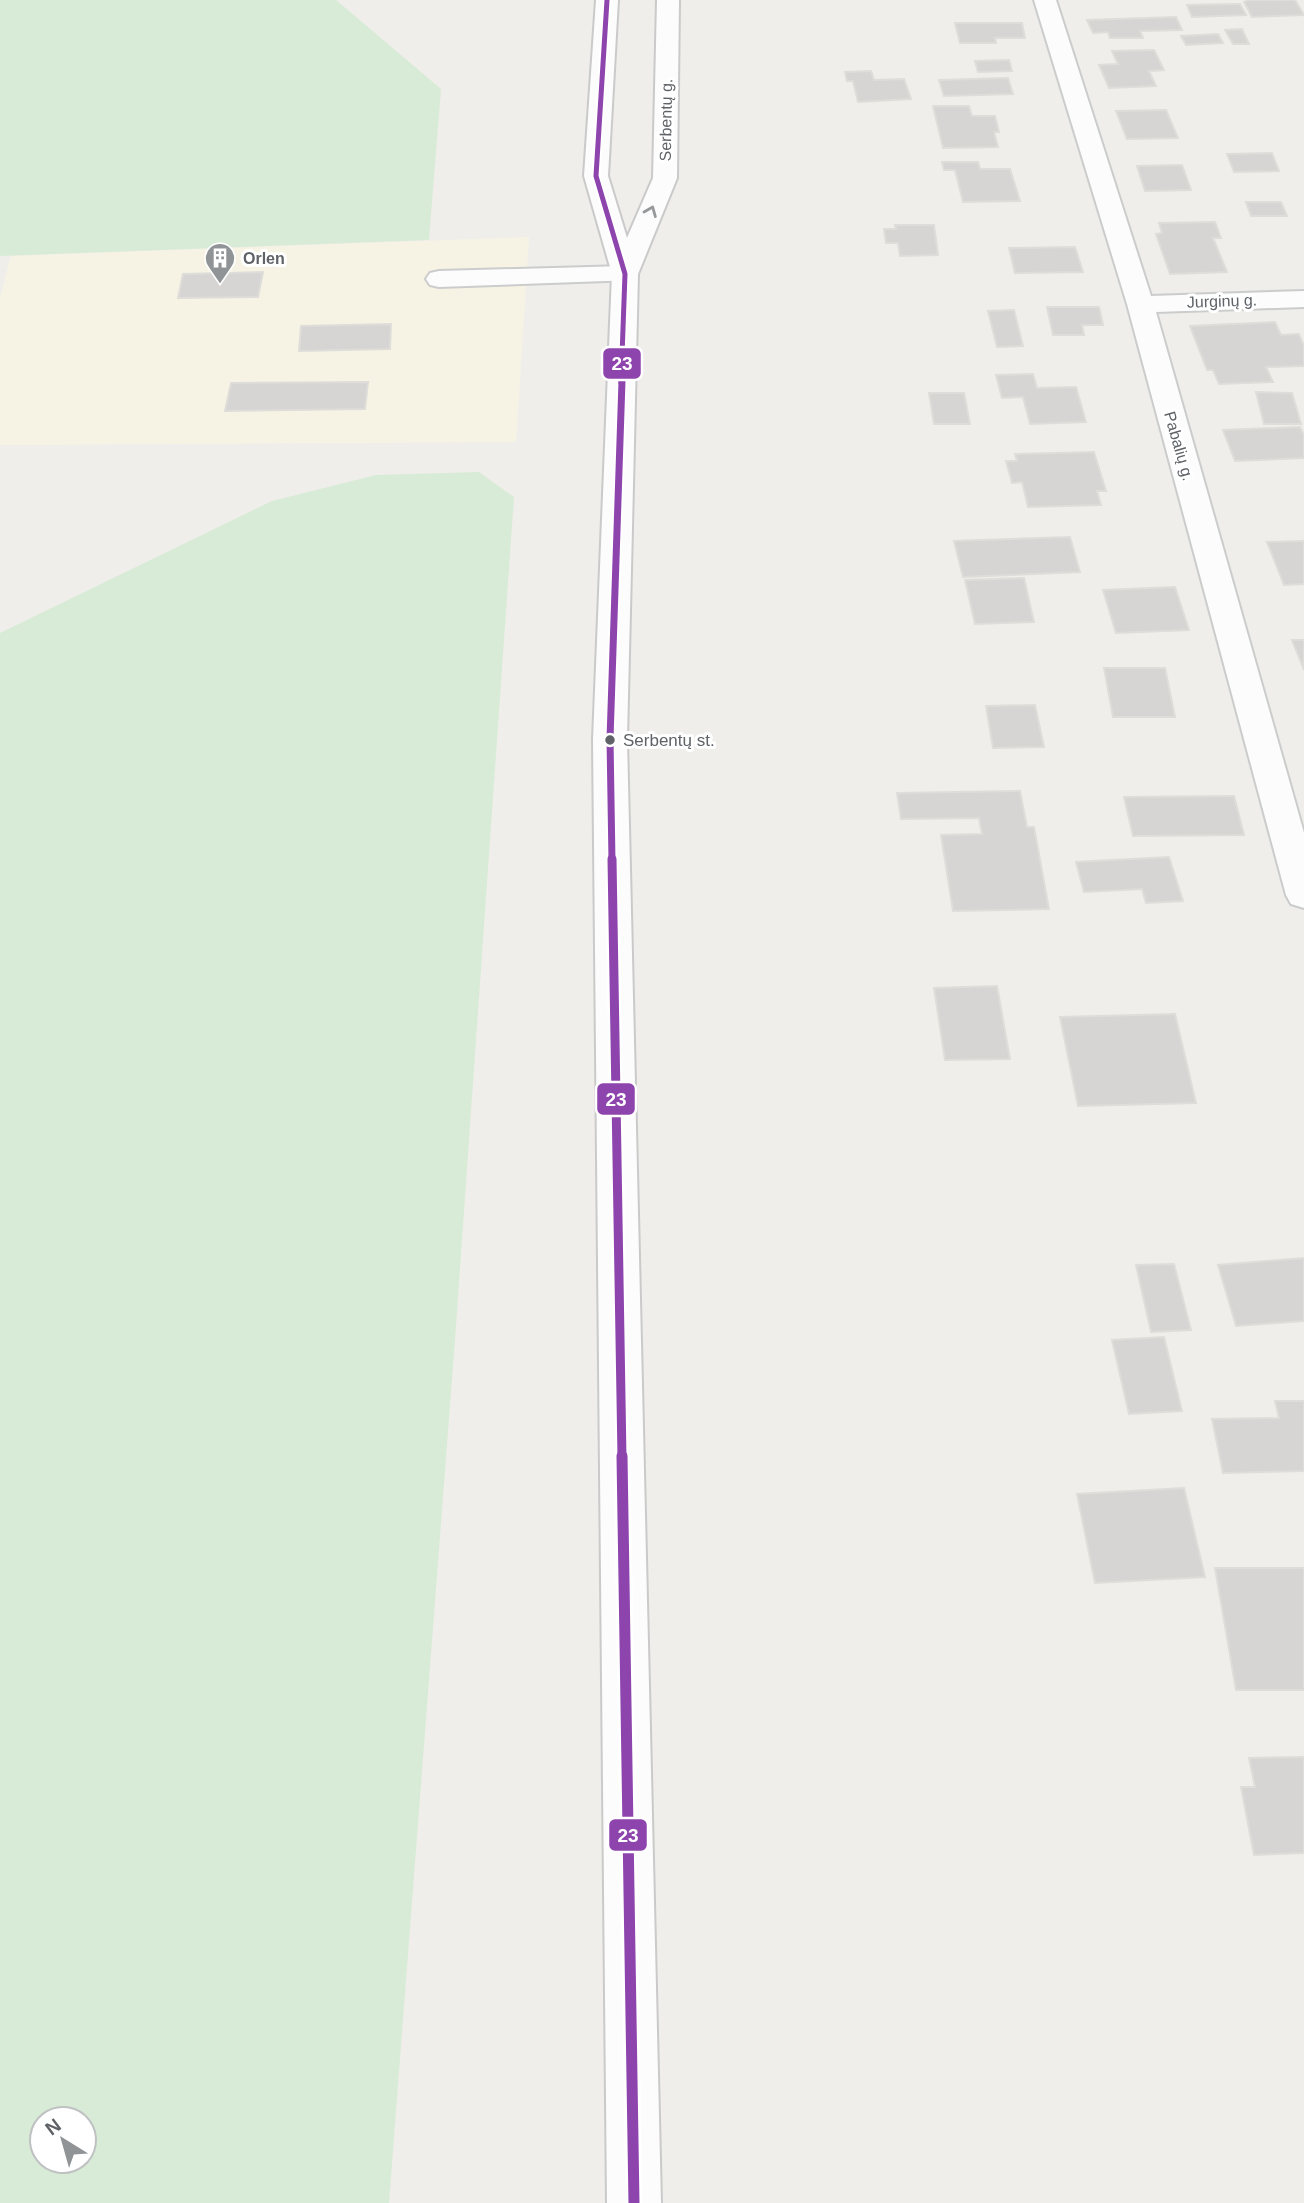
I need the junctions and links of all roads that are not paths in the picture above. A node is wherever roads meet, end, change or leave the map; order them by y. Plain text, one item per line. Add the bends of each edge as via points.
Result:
1 (607, 0) edge
2 (668, 0) edge
3 (1045, 0) edge
4 (625, 274) junction
5 (439, 279) dead end
6 (1304, 299) edge
7 (1140, 304) junction
8 (1292, 814) edge
9 (1304, 895) edge
10 (634, 2203) edge

1 - 4 main road, Serbentų g. via 596,177
4 -> 2 main road, Serbentų g. via 665,178
3 - 7 main road, Pabalių g.
4 - 5 main road
4 - 10 main road, Serbentų g. via 610,739
6 - 7 main road, Jurginų g.
7 - 8 main road, Pabalių g.
8 - 9 main road, Pabalių g.

